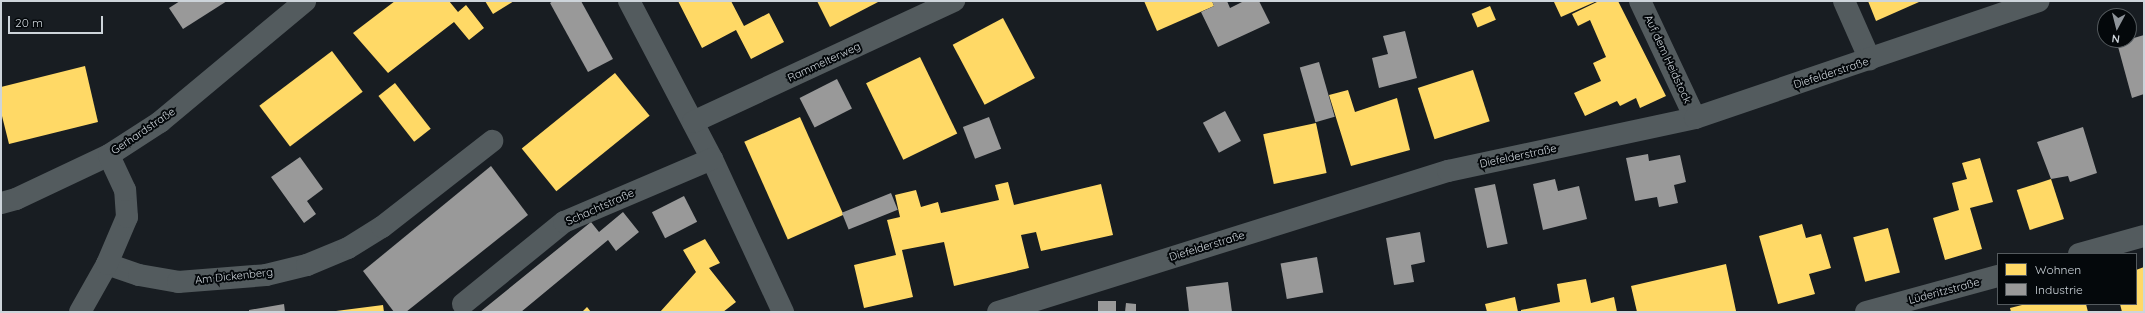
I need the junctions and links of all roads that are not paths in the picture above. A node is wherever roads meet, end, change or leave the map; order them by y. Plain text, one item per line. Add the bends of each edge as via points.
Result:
1 (305, 1) edge
2 (629, 1) edge
3 (954, 1) edge
4 (1640, 1) edge
5 (1844, 1) edge
6 (2039, 1) edge
7 (1870, 60) junction
8 (1696, 118) junction
9 (693, 122) junction
10 (492, 141) dead end
11 (109, 155) junction
12 (712, 158) junction
13 (1, 203) edge
14 (2144, 236) edge
15 (2083, 253) edge
16 (107, 264) junction
17 (1997, 276) edge
18 (463, 304) dead end
19 (80, 312) edge
20 (783, 312) edge
21 (998, 312) edge
22 (1866, 312) edge

1 - 11 street, Gerhardstraße via 160,122
2 - 9 street
3 - 9 street, Rammelterweg
4 - 8 street, Auf dem Heidstock
5 - 7 street
6 - 7 street, Diefelderstraße
7 - 8 street, Diefelderstraße
8 - 21 street, Diefelderstraße via 1448,171
9 - 12 street
10 - 16 street, Am Dickenberg via 382,227 348,248 307,265 266,275 178,282 139,275
11 - 13 street, Gerhardstraße via 16,199
11 - 16 street via 125,190 127,217
12 - 18 street, Schachtstraße via 564,222
12 - 20 street
14 - 15 street
16 - 19 street
17 - 22 street, Lüderitzstraße

